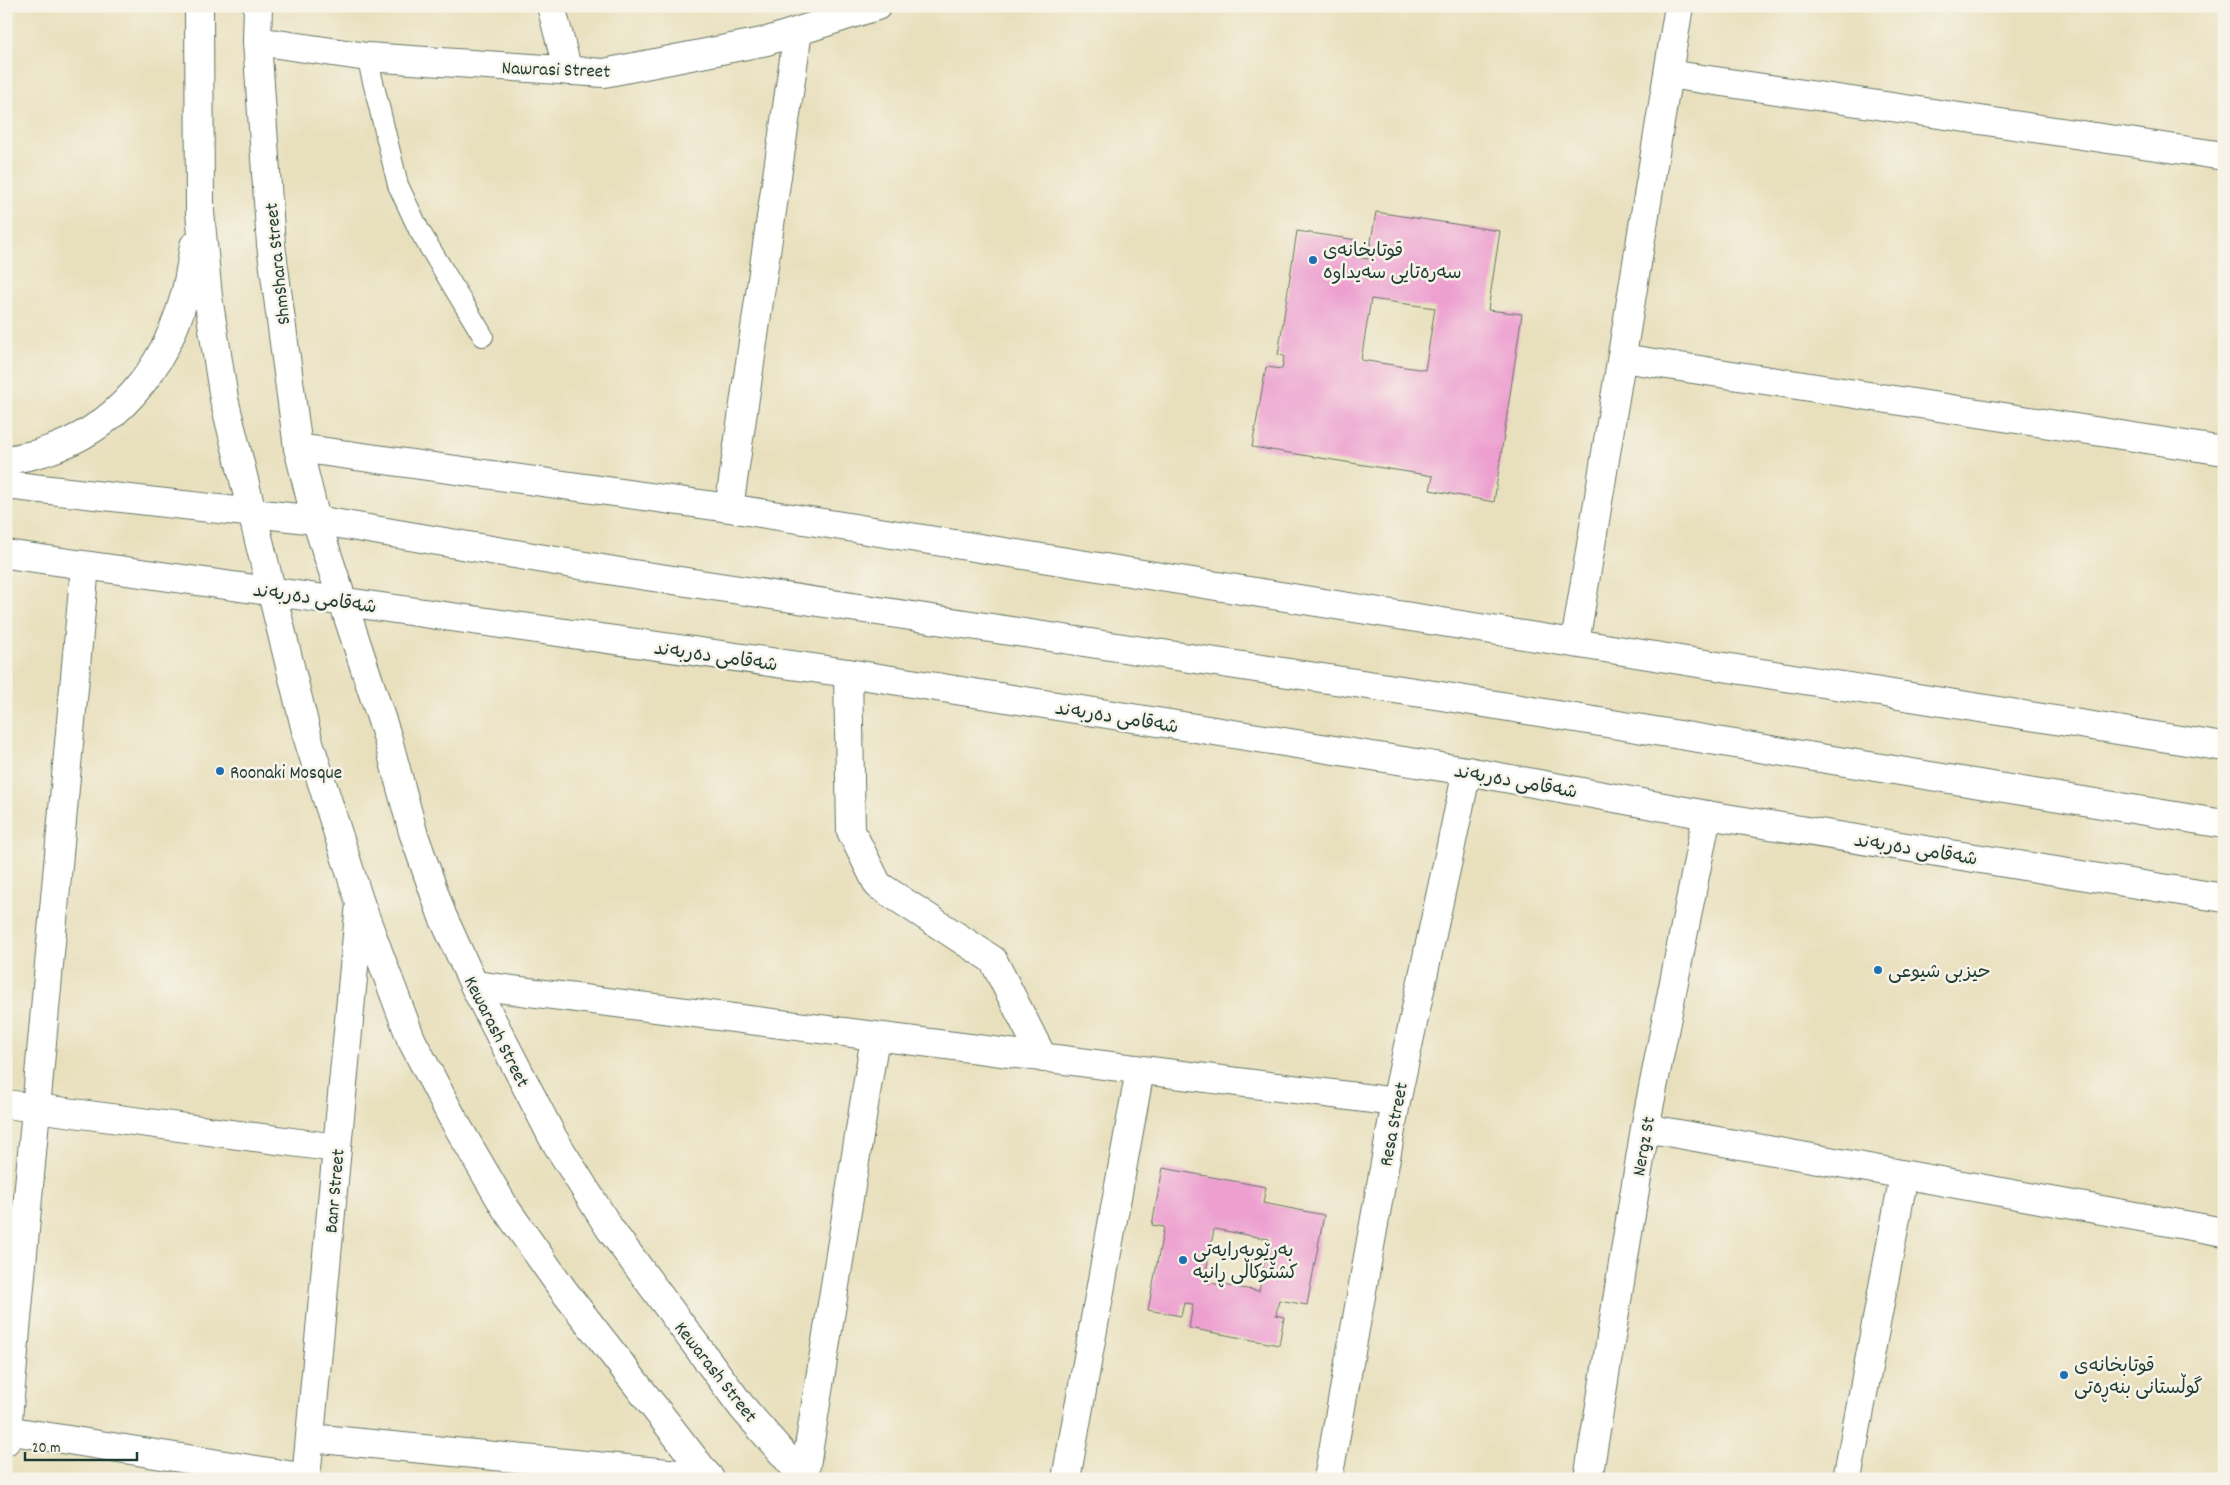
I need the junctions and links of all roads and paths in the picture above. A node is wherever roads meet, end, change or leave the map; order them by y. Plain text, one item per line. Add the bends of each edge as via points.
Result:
1 (199, 6) edge
2 (258, 6) edge
3 (551, 6) edge
4 (877, 6) edge
5 (1679, 6) edge
6 (843, 11) edge
7 (798, 31) junction
8 (258, 40) junction
9 (367, 57) junction
10 (568, 71) junction
11 (1668, 74) junction
12 (2224, 156) edge
13 (200, 212) junction
14 (483, 336) dead end
15 (1622, 358) junction
16 (298, 448) junction
17 (2224, 451) edge
18 (6, 460) edge
19 (6, 485) edge
20 (729, 508) junction
21 (252, 512) junction
22 (316, 520) junction
23 (6, 554) edge
24 (85, 566) junction
25 (270, 590) junction
26 (342, 601) junction
27 (1575, 644) junction
28 (848, 674) junction
29 (2224, 747) edge
30 (1467, 771) junction
31 (1708, 814) junction
32 (2224, 824) edge
33 (2224, 898) edge
34 (360, 903) junction
35 (474, 985) junction
36 (875, 1037) junction
37 (1043, 1058) junction
38 (1140, 1070) junction
39 (1396, 1102) junction
40 (6, 1104) edge
41 (35, 1108) junction
42 (1645, 1128) junction
43 (337, 1148) junction
44 (1904, 1175) junction
45 (2224, 1232) edge
46 (7, 1434) edge
47 (311, 1438) junction
48 (306, 1478) edge
49 (709, 1478) edge
50 (805, 1478) edge
51 (1066, 1479) edge
52 (1328, 1479) edge
53 (1588, 1479) edge
54 (1847, 1479) edge

1 - 13 main road
2 - 8 main road, ShmShara Street
3 - 10 main road
4 - 6 main road, Nawrasi Street
5 - 11 main road
6 - 7 main road, Nawrasi Street
7 - 10 main road, Nawrasi Street via 767,41 604,74
7 - 20 main road
8 - 9 main road, Nawrasi Street
8 - 16 main road, ShmShara Street via 271,244
9 - 10 main road, Nawrasi Street
9 - 14 lane via 398,185 419,230
11 - 12 main road
11 - 15 main road
13 - 18 main road via 184,298 166,348 143,383 116,413 82,435 45,452
13 - 21 main road via 208,297 224,399
15 - 17 main road
15 - 27 main road
16 - 20 main road
16 - 22 main road, ShmShara Street
19 - 21 main road
20 - 27 main road
21 - 22 main road
21 - 25 main road
22 - 26 main road, Kewarash Street
22 - 32 main road via 620,572 1441,696
23 - 24 main road, شەقامی دەربەند
24 - 25 main road, شەقامی دەربەند
24 - 41 main road
25 - 26 main road, شەقامی دەربەند
25 - 34 main road via 308,739
26 - 28 main road, شەقامی دەربەند
26 - 35 main road, Kewarash Street via 387,736 416,841 442,914
27 - 29 main road
28 - 30 main road, شەقامی دەربەند
28 - 37 main road via 851,831 878,885 994,960
30 - 31 main road, شەقامی دەربەند
30 - 39 main road, Resa Street
31 - 33 main road, شەقامی دەربەند
31 - 42 main road, Nergz St
34 - 43 main road, Banr Street
34 - 49 main road via 412,1039 452,1117 506,1210 564,1291
35 - 36 main road
35 - 50 main road, Kewarash Street via 553,1138 610,1229 742,1407
36 - 37 main road
36 - 50 main road
37 - 38 main road
38 - 39 main road
38 - 51 main road
39 - 52 main road, Resa Street
40 - 41 main road
41 - 43 main road
41 - 46 main road
42 - 44 main road
42 - 53 main road, Nergz St
43 - 47 main road, Banr Street
44 - 45 main road
44 - 54 main road
46 - 48 main road
47 - 48 main road, Banr Street
47 - 49 main road

